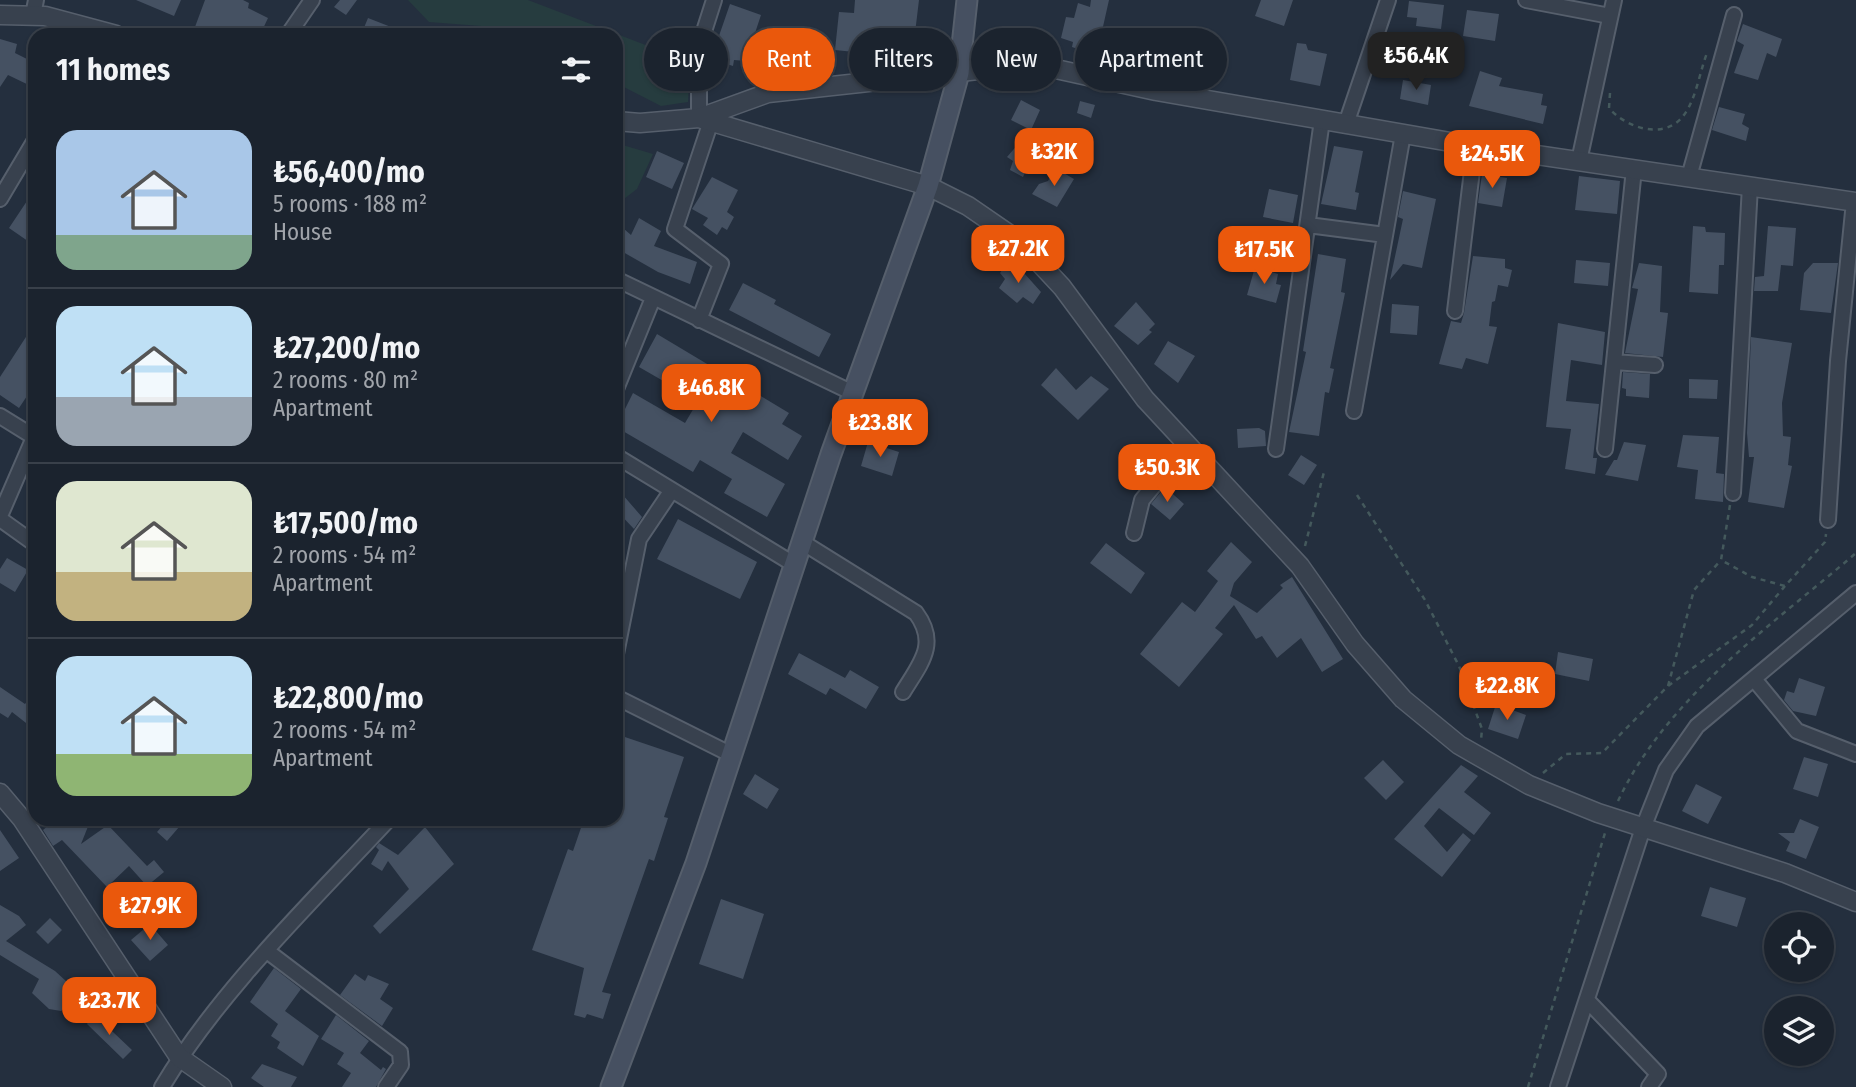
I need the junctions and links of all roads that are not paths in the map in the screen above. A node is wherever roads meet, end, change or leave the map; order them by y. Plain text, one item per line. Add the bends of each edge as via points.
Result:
1 (312, 0) edge
2 (714, 0) edge
3 (967, 0) edge
4 (1388, 0) edge
5 (1526, 0) edge
6 (1614, 0) edge
7 (35, 8) edge
8 (0, 15) edge
9 (1734, 15) dead end
10 (1610, 16) junction
11 (90, 28) edge
12 (293, 28) edge
13 (959, 73) junction
14 (705, 120) junction
15 (1322, 120) junction
16 (623, 122) edge
17 (1346, 124) junction
18 (1403, 134) junction
19 (1475, 146) junction
20 (28, 152) edge
21 (1579, 161) junction
22 (1634, 169) junction
23 (1689, 177) junction
24 (928, 186) junction
25 (1750, 186) junction
26 (0, 199) edge
27 (1855, 202) edge
28 (1308, 225) junction
29 (1385, 235) junction
30 (623, 283) edge
31 (653, 298) junction
32 (1455, 311) dead end
33 (699, 320) junction
34 (1614, 362) junction
35 (1655, 365) dead end
36 (623, 372) edge
37 (853, 393) junction
38 (1354, 411) dead end
39 (0, 416) edge
40 (28, 432) edge
41 (1187, 445) junction
42 (1276, 449) dead end
43 (1605, 449) dead end
44 (28, 452) edge
45 (623, 460) edge
46 (672, 490) junction
47 (1733, 493) road end
48 (0, 518) edge
49 (1828, 520) road end
50 (1134, 533) dead end
51 (28, 539) edge
52 (802, 542) junction
53 (795, 565) junction
54 (1856, 593) edge
55 (623, 619) edge
56 (1754, 679) junction
57 (903, 692) dead end
58 (623, 700) edge
59 (1856, 754) edge
60 (732, 755) junction
61 (0, 793) edge
62 (383, 826) edge
63 (1643, 828) junction
64 (1856, 902) edge
65 (267, 951) junction
66 (1587, 1000) junction
67 (179, 1057) junction
68 (162, 1087) edge
69 (222, 1087) edge
70 (386, 1087) edge
71 (611, 1087) edge
72 (1558, 1087) edge
73 (1649, 1087) edge

1 - 12 street
2 - 14 street via 699,47
3 - 13 main road
4 - 17 street
5 - 10 street
6 - 10 street
7 - 8 street
7 - 11 street
9 - 23 street
10 - 21 street
13 - 14 street via 768,93
13 - 15 street via 1032,64
13 - 24 main road
14 - 16 street
14 - 24 street
14 - 33 street via 675,229 722,264
15 - 17 street
15 - 28 street
17 - 18 street
18 - 19 street
18 - 29 street
19 - 21 street
19 - 32 street
20 - 26 street
21 - 22 street
22 - 23 street
22 - 34 street
23 - 25 street
24 - 37 main road
24 - 41 street via 968,206 1019,241 1062,287 1145,399
25 - 27 street
25 - 47 street
27 - 49 street
28 - 29 street
28 - 42 street
29 - 38 street
30 - 31 street
31 - 33 street
31 - 36 street
33 - 37 street
34 - 35 street
34 - 43 street
37 - 52 main road
39 - 40 street
41 - 50 street via 1142,500
41 - 63 street via 1300,566 1355,644 1404,699 1459,746 1529,785
44 - 48 street
45 - 46 street
46 - 53 street
46 - 55 street via 639,539
48 - 51 street
52 - 53 main road
52 - 57 street via 916,613 926,628 927,645
53 - 60 main road
54 - 56 street
56 - 59 street via 1797,731
56 - 63 street via 1697,726 1666,771
58 - 60 street
60 - 71 main road
61 - 67 street via 22,819
62 - 65 street
63 - 64 street via 1785,873
63 - 66 street
65 - 67 street
65 - 70 street via 400,1052 401,1065
66 - 72 street
66 - 73 street via 1658,1074
67 - 68 street
67 - 69 street

